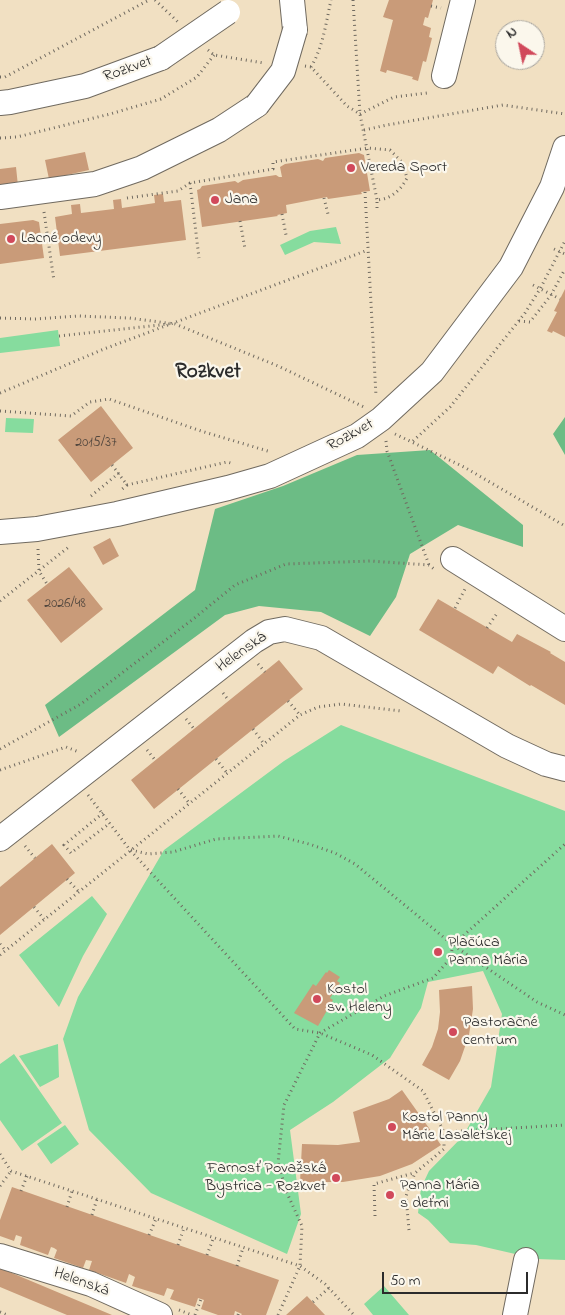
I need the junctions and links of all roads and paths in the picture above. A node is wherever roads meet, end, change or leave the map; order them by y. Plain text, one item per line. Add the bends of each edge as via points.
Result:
1 (149, 0) edge
2 (155, 0) edge
3 (292, 0) edge
4 (332, 0) edge
5 (353, 0) edge
6 (463, 0) edge
7 (233, 6) edge
8 (181, 25) dead end
9 (207, 49) dead end
10 (214, 55) junction
11 (268, 63) dead end
12 (302, 66) dead end
13 (311, 67) junction
14 (0, 77) edge
15 (436, 80) joint
16 (0, 103) edge
17 (360, 114) junction
18 (565, 114) edge
19 (364, 130) junction
20 (0, 138) edge
21 (368, 148) junction
22 (565, 148) edge
23 (190, 183) junction
24 (364, 192) dead end
25 (0, 196) edge
26 (120, 198) dead end
27 (324, 198) dead end
28 (377, 200) junction
29 (44, 208) dead end
30 (377, 209) dead end
31 (282, 214) dead end
32 (328, 214) dead end
33 (240, 221) dead end
34 (286, 235) dead end
35 (565, 240) edge
36 (554, 248) dead end
37 (245, 249) dead end
38 (368, 250) junction
39 (560, 251) junction
40 (565, 254) edge
41 (199, 258) dead end
42 (565, 269) edge
43 (54, 281) dead end
44 (533, 285) dead end
45 (540, 289) junction
46 (550, 294) junction
47 (560, 299) dead end
48 (0, 318) edge
49 (519, 321) junction
50 (175, 324) junction
51 (59, 336) dead end
52 (0, 393) edge
53 (376, 397) dead end
54 (368, 409) dead end
55 (0, 412) edge
56 (392, 432) dead end
57 (413, 441) junction
58 (387, 451) dead end
59 (273, 452) dead end
60 (241, 465) dead end
61 (119, 474) dead end
62 (127, 485) dead end
63 (77, 521) junction
64 (565, 526) edge
65 (38, 528) junction
66 (0, 532) edge
67 (453, 559) dead end
68 (429, 565) dead end
69 (39, 571) junction
70 (47, 584) dead end
71 (466, 589) dead end
72 (0, 601) edge
73 (455, 608) dead end
74 (500, 608) dead end
75 (488, 628) dead end
76 (565, 629) edge
77 (288, 701) dead end
78 (404, 711) dead end
79 (300, 715) junction
80 (252, 729) dead end
81 (264, 744) junction
82 (144, 746) dead end
83 (216, 759) dead end
84 (155, 760) dead end
85 (91, 767) junction
86 (565, 769) edge
87 (0, 770) edge
88 (227, 773) junction
89 (178, 789) dead end
90 (85, 790) dead end
91 (189, 803) junction
92 (103, 813) junction
93 (110, 823) junction
94 (11, 840) edge
95 (565, 844) edge
96 (130, 850) junction
97 (35, 858) dead end
98 (67, 879) dead end
99 (78, 892) junction
100 (34, 907) dead end
101 (44, 919) junction
102 (0, 944) edge
103 (453, 945) junction
104 (5, 950) junction
105 (0, 955) edge
106 (565, 1015) edge
107 (320, 1033) junction
108 (565, 1125) edge
109 (444, 1132) junction
110 (0, 1154) edge
111 (11, 1171) junction
112 (415, 1173) junction
113 (27, 1176) junction
114 (0, 1186) edge
115 (21, 1191) dead end
116 (72, 1191) junction
117 (97, 1199) junction
118 (67, 1207) dead end
119 (92, 1215) dead end
120 (375, 1216) dead end
121 (156, 1219) junction
122 (184, 1228) junction
123 (408, 1230) dead end
124 (149, 1235) dead end
125 (213, 1239) junction
126 (178, 1245) dead end
127 (244, 1248) junction
128 (207, 1255) dead end
129 (0, 1256) edge
130 (526, 1260) dead end
131 (237, 1266) dead end
132 (300, 1266) junction
133 (329, 1288) junction
134 (201, 1299) dead end
135 (313, 1302) dead end
136 (0, 1312) edge
137 (7, 1315) edge
138 (160, 1315) edge
139 (195, 1315) edge
140 (278, 1315) edge
141 (354, 1315) edge
142 (515, 1315) edge

1 - 14 path
2 - 8 path
3 - 25 street, bridge via 295,30 283,71 257,105 219,130 142,168 95,184
4 - 13 path
5 - 17 path
6 - 15 street
7 - 16 street, Rozkvet, bridge via 161,58 85,86
9 - 10 path
10 - 11 path
10 - 20 path via 197,77 161,99 110,114
12 - 13 path
13 - 17 path via 347,106
15 - 17 path via 427,93 394,97
17 - 19 path
18 - 19 path via 503,105
19 - 21 path
21 - 23 path via 272,162 273,169
21 - 28 path
21 - 28 path via 390,150 403,163 407,178 402,188 386,199
22 - 63 street, Rozkvet via 552,187 511,267 432,372 381,418 356,436 270,476
23 - 26 path via 178,191
23 - 41 path
24 - 38 path
27 - 32 path
28 - 30 path
29 - 43 path
31 - 34 path
33 - 37 path
35 - 39 path
36 - 39 path
38 - 50 path
38 - 53 path
39 - 40 path
39 - 45 path
42 - 46 path
44 - 45 path
45 - 46 path
45 - 49 path
46 - 47 path
46 - 49 path via 530,322
48 - 50 path via 78,316
49 - 57 path via 450,407
50 - 51 path
50 - 52 path via 104,349
50 - 54 path via 278,366
55 - 59 path via 71,416 90,402 109,399
56 - 57 path
57 - 64 path
58 - 68 path
60 - 62 path via 228,462
61 - 63 path via 76,507
63 - 65 street, Rozkvet
63 - 69 path via 80,538
65 - 66 street, Rozkvet
65 - 69 path
67 - 76 street
69 - 70 path
69 - 72 path
71 - 73 path
74 - 75 path
77 - 79 path
78 - 79 path via 341,704 318,707
79 - 81 path
80 - 81 path
81 - 88 path
82 - 84 path
83 - 88 path
85 - 86 street, Helenská via 254,641 269,632 285,629 321,638 507,746
85 - 87 path via 78,750 66,747
85 - 94 street, Helenská
88 - 91 path
89 - 91 path
90 - 92 path
91 - 96 path
92 - 93 path
92 - 93 path via 64,845 71,853
93 - 96 path
94 - 97 path
95 - 103 path
96 - 99 path
96 - 103 path via 148,854 173,852 216,839 278,836 309,844 355,864
96 - 107 path via 295,1029
98 - 99 path
99 - 101 path
100 - 101 path
101 - 104 path
102 - 104 path
103 - 106 path via 537,1002
103 - 107 path via 450,958 433,978 384,996
104 - 105 path
107 - 109 path via 372,1055 423,1091
107 - 132 path via 284,1105 278,1163 302,1226
108 - 109 path
109 - 112 path via 444,1149
110 - 111 path
111 - 113 path
111 - 114 path
112 - 120 path via 374,1184
112 - 123 path via 406,1196
113 - 115 path
113 - 116 path
116 - 117 path
116 - 118 path
117 - 119 path
117 - 121 path
121 - 122 path
121 - 124 path
122 - 125 path
122 - 126 path
125 - 127 path
125 - 128 path
127 - 131 path
127 - 132 path
129 - 138 street, Helenská via 91,1284
130 - 142 street
132 - 133 path
132 - 140 path
133 - 135 path
133 - 141 path
134 - 139 path
136 - 137 path

